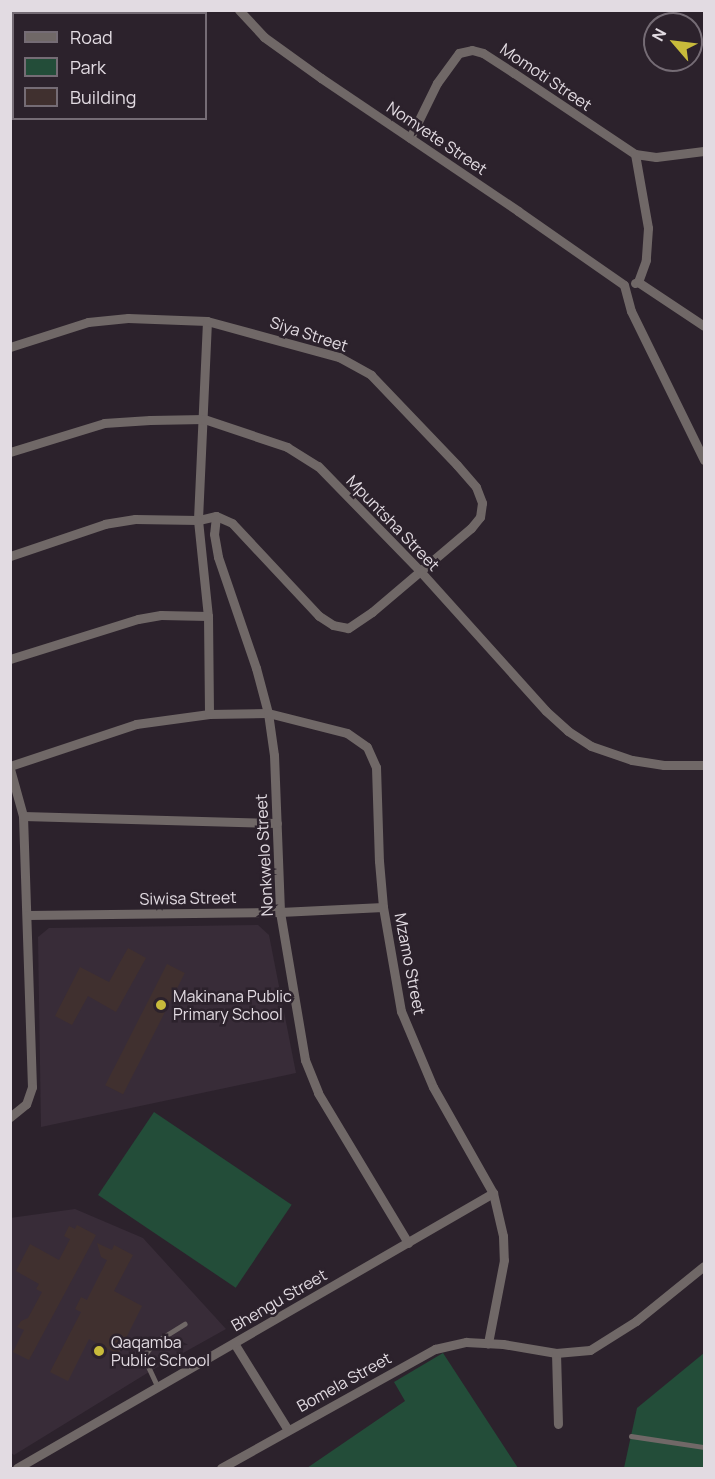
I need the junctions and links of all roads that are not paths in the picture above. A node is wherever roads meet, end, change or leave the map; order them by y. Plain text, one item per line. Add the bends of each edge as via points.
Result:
1 (239, 10) edge
2 (410, 138) junction
3 (705, 151) edge
4 (634, 154) junction
5 (638, 282) junction
6 (624, 285) junction
7 (207, 321) junction
8 (705, 326) edge
9 (10, 347) edge
10 (204, 419) junction
11 (10, 452) edge
12 (705, 460) edge
13 (216, 516) junction
14 (198, 520) junction
15 (10, 555) edge
16 (420, 571) junction
17 (208, 616) junction
18 (10, 659) edge
19 (268, 713) junction
20 (209, 714) junction
21 (705, 765) edge
22 (10, 767) edge
23 (23, 816) junction
24 (277, 823) junction
25 (383, 907) junction
26 (280, 912) junction
27 (28, 915) junction
28 (15, 1114) edge
29 (493, 1193) junction
30 (408, 1244) junction
31 (705, 1266) edge
32 (186, 1324) dead end
33 (234, 1342) junction
34 (488, 1343) junction
35 (556, 1353) junction
36 (157, 1386) junction
37 (558, 1424) dead end
38 (288, 1430) junction
39 (631, 1436) dead end
40 (705, 1447) edge
41 (17, 1468) edge
42 (221, 1468) edge

1 - 2 street, Nomvete Street via 264,37
2 - 4 street, Momoti Street via 437,83 459,53 472,50 483,53
2 - 6 street, Nomvete Street
3 - 4 street via 656,157
4 - 5 street via 648,237 646,260
5 - 6 street
5 - 8 street
6 - 12 street via 631,311
7 - 9 street, Siya Street via 128,318 88,322
7 - 10 street
7 - 16 street, Siya Street via 277,338 358,366 371,375 476,487 482,503 480,517
10 - 11 street, Mpuntsha Street via 104,423
10 - 14 street
10 - 16 street, Mpuntsha Street via 287,447 318,466
13 - 14 street
13 - 16 street via 232,523 319,616 341,628 354,627
13 - 19 street, Nonkwelo Street via 218,557
14 - 15 street via 135,519 105,524
14 - 17 street
16 - 21 street, Mpuntsha Street via 568,731 591,746 632,760
17 - 18 street via 161,615 138,619
17 - 20 street
19 - 20 street, Mzamo Street
19 - 24 street, Nonkwelo Street
19 - 25 street, Mzamo Street via 347,733 367,747 376,767
20 - 22 street, Mzamo Street via 136,724
22 - 23 street
23 - 24 street
23 - 27 street
24 - 26 street, Nonkwelo Street
25 - 26 street, Siwisa Street
25 - 29 street, Mzamo Street via 401,1011 433,1088
26 - 27 street, Siwisa Street
26 - 30 street, Nonkwelo Street via 310,1079
27 - 28 street via 32,1087 30,1097
29 - 30 street, Bhengu Street
29 - 34 street, Mzamo Street via 504,1260
30 - 33 street, Bhengu Street
31 - 35 street, Bomela Street via 590,1350
32 - 36 lane via 146,1353 145,1360
33 - 36 street, Bhengu Street
33 - 38 street
34 - 35 street, Bomela Street
34 - 38 street, Bomela Street via 456,1343 435,1349
35 - 37 street
36 - 41 street, Bhengu Street
38 - 42 street, Bomela Street
39 - 40 lane

